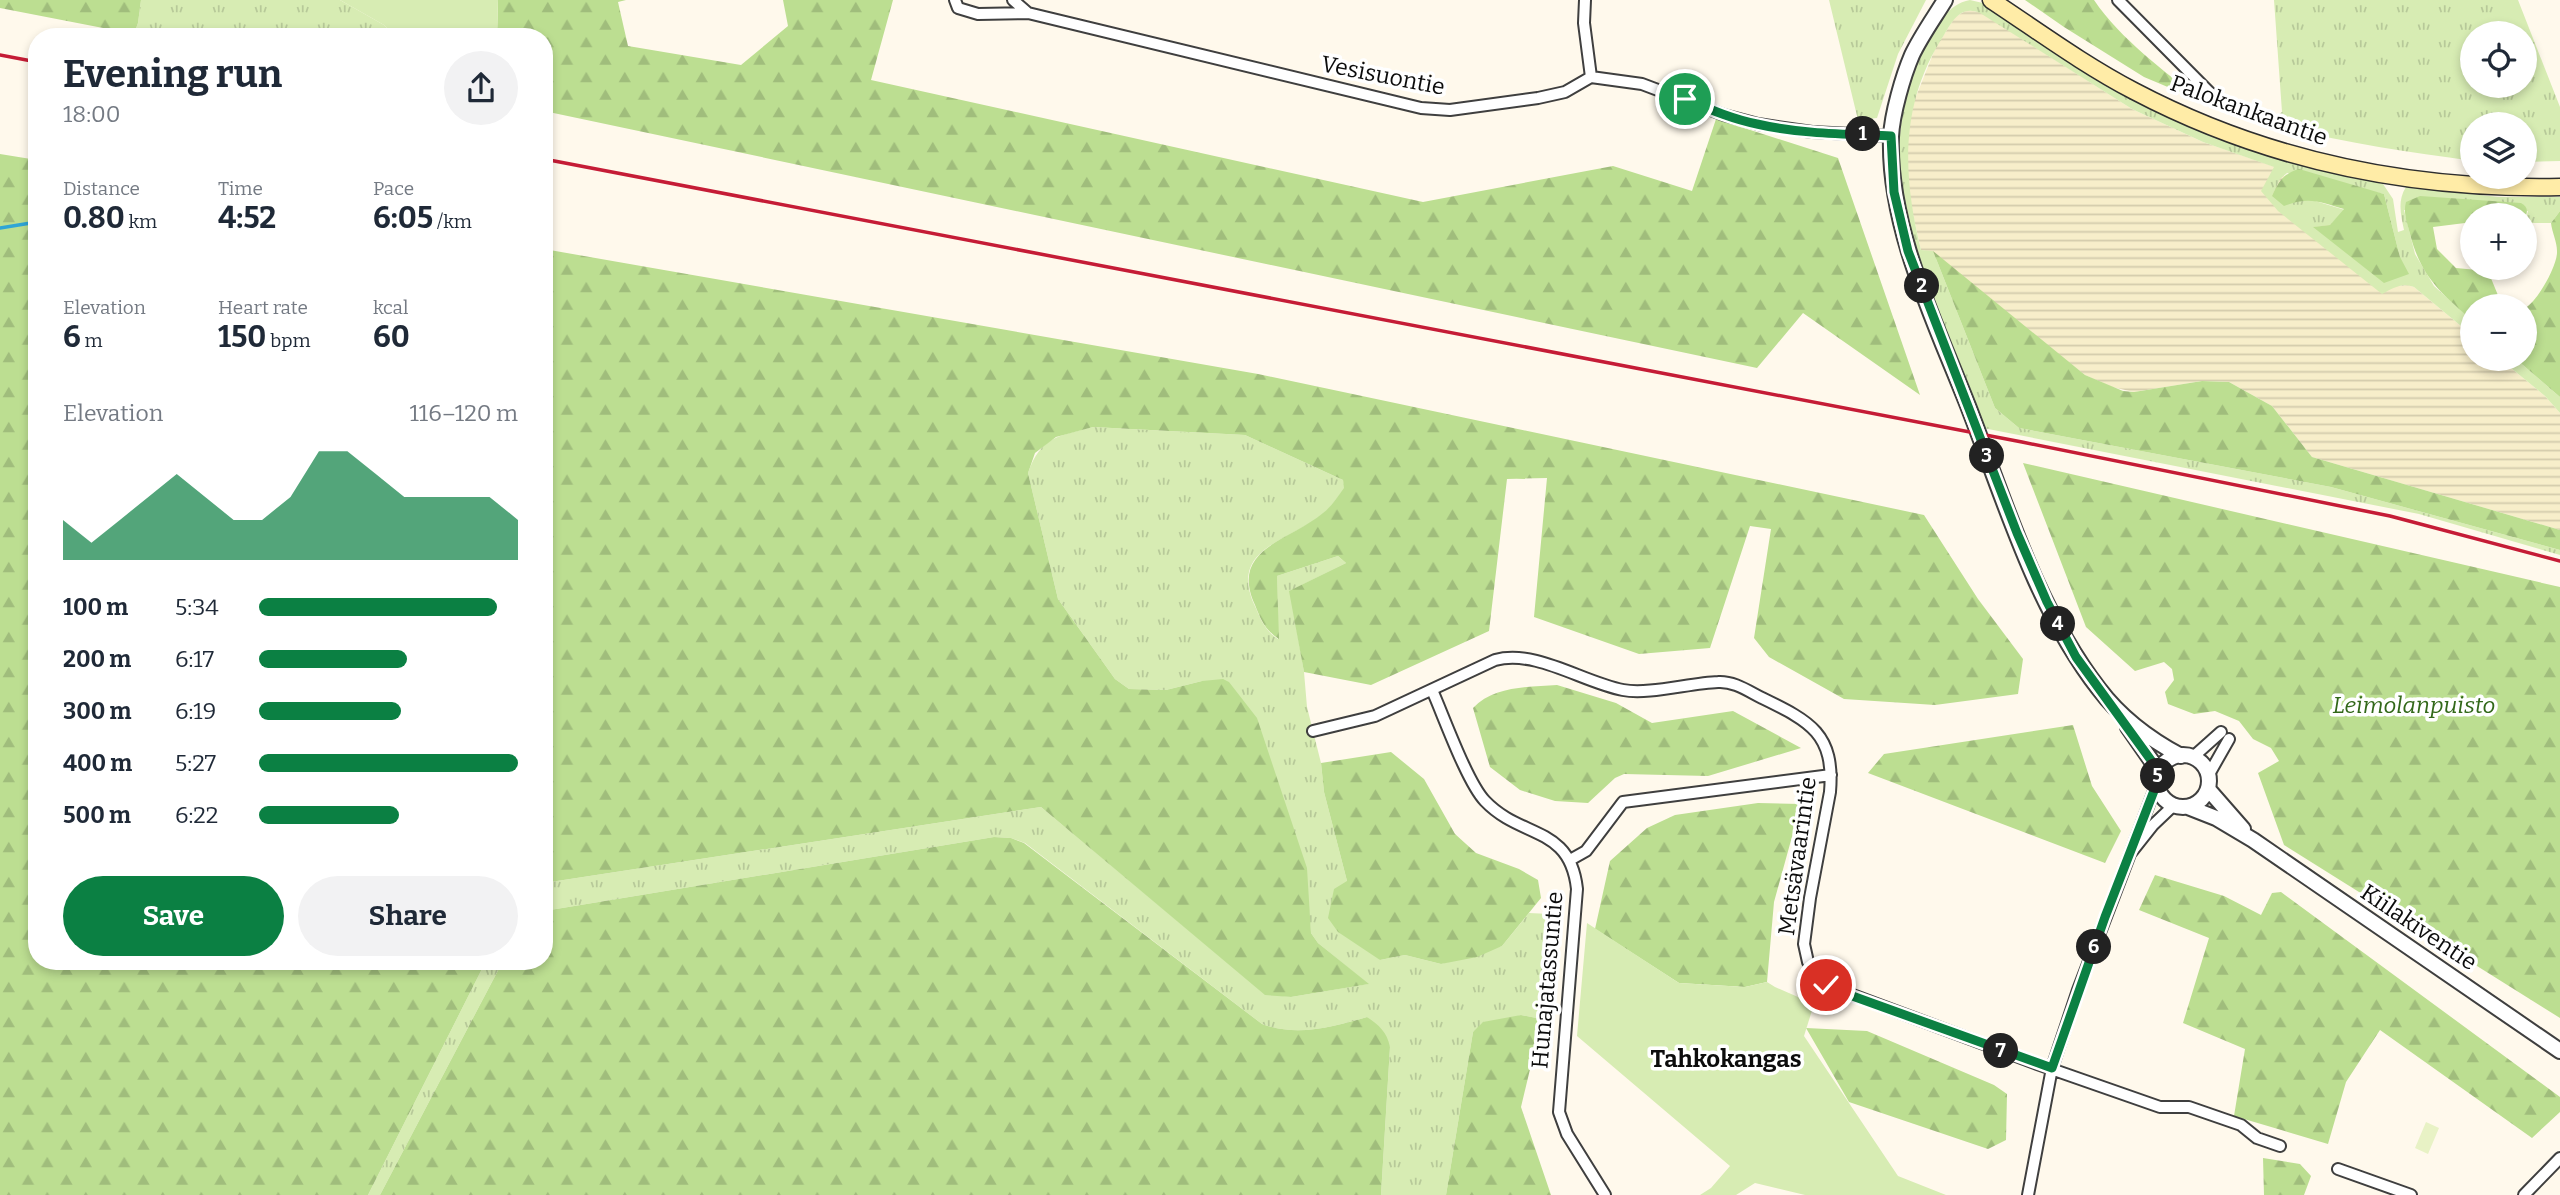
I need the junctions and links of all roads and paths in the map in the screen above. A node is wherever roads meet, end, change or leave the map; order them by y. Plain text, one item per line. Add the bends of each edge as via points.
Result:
1 (955, 0) edge
2 (1013, 0) edge
3 (1585, 0) edge
4 (1945, 0) edge
5 (1991, 0) edge
6 (2118, 0) edge
7 (1028, 13) junction
8 (1591, 77) junction
9 (2217, 100) dead end
10 (1891, 136) junction
11 (2560, 187) edge
12 (1432, 690) junction
13 (2109, 701) junction
14 (1313, 731) dead end
15 (2187, 757) junction
16 (1831, 775) junction
17 (2158, 779) junction
18 (2208, 783) junction
19 (2181, 806) junction
20 (2253, 840) junction
21 (2130, 854) junction
22 (1570, 860) junction
23 (2560, 1051) edge
24 (2052, 1068) junction
25 (2280, 1146) dead end
26 (2560, 1158) edge
27 (2338, 1169) dead end
28 (1605, 1195) edge
29 (2028, 1195) edge
30 (2411, 1195) edge
31 (2524, 1195) edge

1 - 7 street, Vesisuontie via 958,8 978,14
2 - 7 street, Vesisuontie
3 - 8 street
4 - 10 street via 1912,56
5 - 11 main road, Palokankaantie via 2134,91 2221,130 2304,158 2396,178 2501,188
6 - 9 street
7 - 8 street, Vesisuontie via 1420,108 1450,110 1538,98 1565,92
8 - 10 street via 1643,84 1758,124
10 - 13 street via 1894,192 1908,251 1969,410 2047,602 2076,657
12 - 14 street, Metsävaarintie via 1375,716
12 - 16 street, Metsävaarintie via 1495,660 1518,657 1629,691 1726,682 1801,717 1824,744
12 - 22 street, Hunajatassuntie via 1486,802 1558,844
13 - 15 street via 2154,742
13 - 17 street via 2153,763
15 - 17 street via 2165,763
15 - 18 street via 2202,764
15 - 18 street via 2225,736
16 - 22 street via 1623,802 1587,851
16 - 24 street, Metsävaarintie via 1804,944 1814,972 1833,989
17 - 19 street via 2162,796
17 - 21 street
18 - 19 street via 2201,800
18 - 20 street, Kiilakiventie
19 - 20 street, Kiilakiventie via 2216,818
19 - 21 street via 2153,825
20 - 23 street, Kiilakiventie
21 - 24 street
22 - 28 street, Hunajatassuntie via 1577,889 1559,1112 1567,1134
24 - 25 street, Metsävaarintie via 2160,1107 2202,1111
24 - 29 street
26 - 31 street
27 - 30 street

